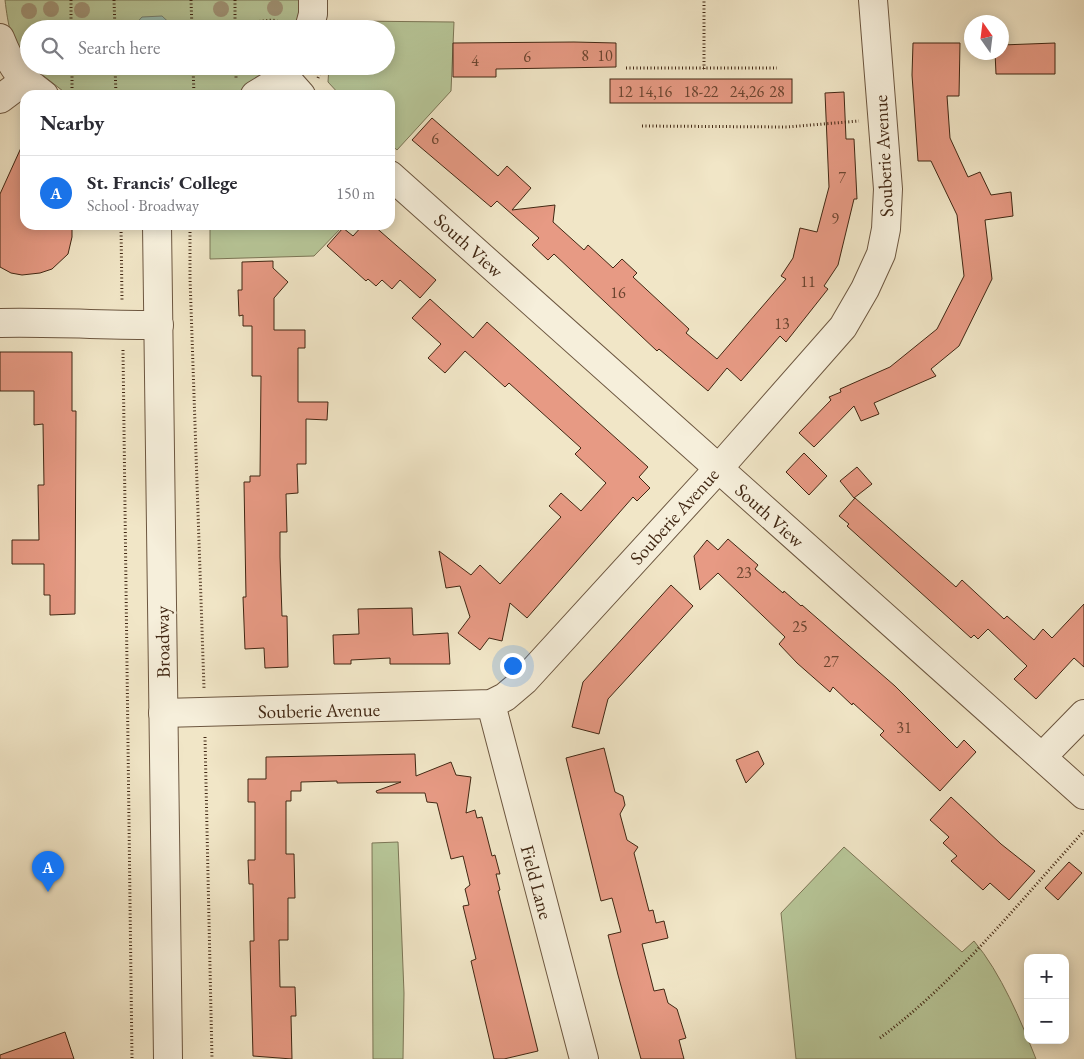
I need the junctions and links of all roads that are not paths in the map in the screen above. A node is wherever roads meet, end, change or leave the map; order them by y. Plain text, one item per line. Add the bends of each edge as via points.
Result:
1 (312, 0) edge
2 (873, 0) edge
3 (307, 20) edge
4 (0, 38) edge
5 (20, 74) edge
6 (21, 75) edge
7 (292, 80) edge
8 (34, 88) edge
9 (267, 90) edge
10 (20, 93) edge
11 (0, 99) edge
12 (395, 179) edge
13 (157, 230) edge
14 (0, 322) edge
15 (159, 325) junction
16 (718, 469) junction
17 (490, 704) junction
18 (163, 712) junction
19 (1084, 714) edge
20 (1042, 757) junction
21 (1084, 795) edge
22 (168, 1059) edge
23 (584, 1059) edge

1 - 3 street via 313,14
2 - 16 street, Souberie Avenue via 888,189 881,254 843,327
4 - 5 street via 11,65
6 - 8 street
7 - 9 street
10 - 11 street
12 - 16 street, South View
13 - 15 street, Broadway
14 - 15 street
15 - 18 street, Broadway
16 - 17 street, Souberie Avenue via 525,680 505,697
16 - 20 street, South View
17 - 18 street, Souberie Avenue
17 - 23 street, Field Lane
18 - 22 street, Broadway
19 - 20 street
20 - 21 street, South View

